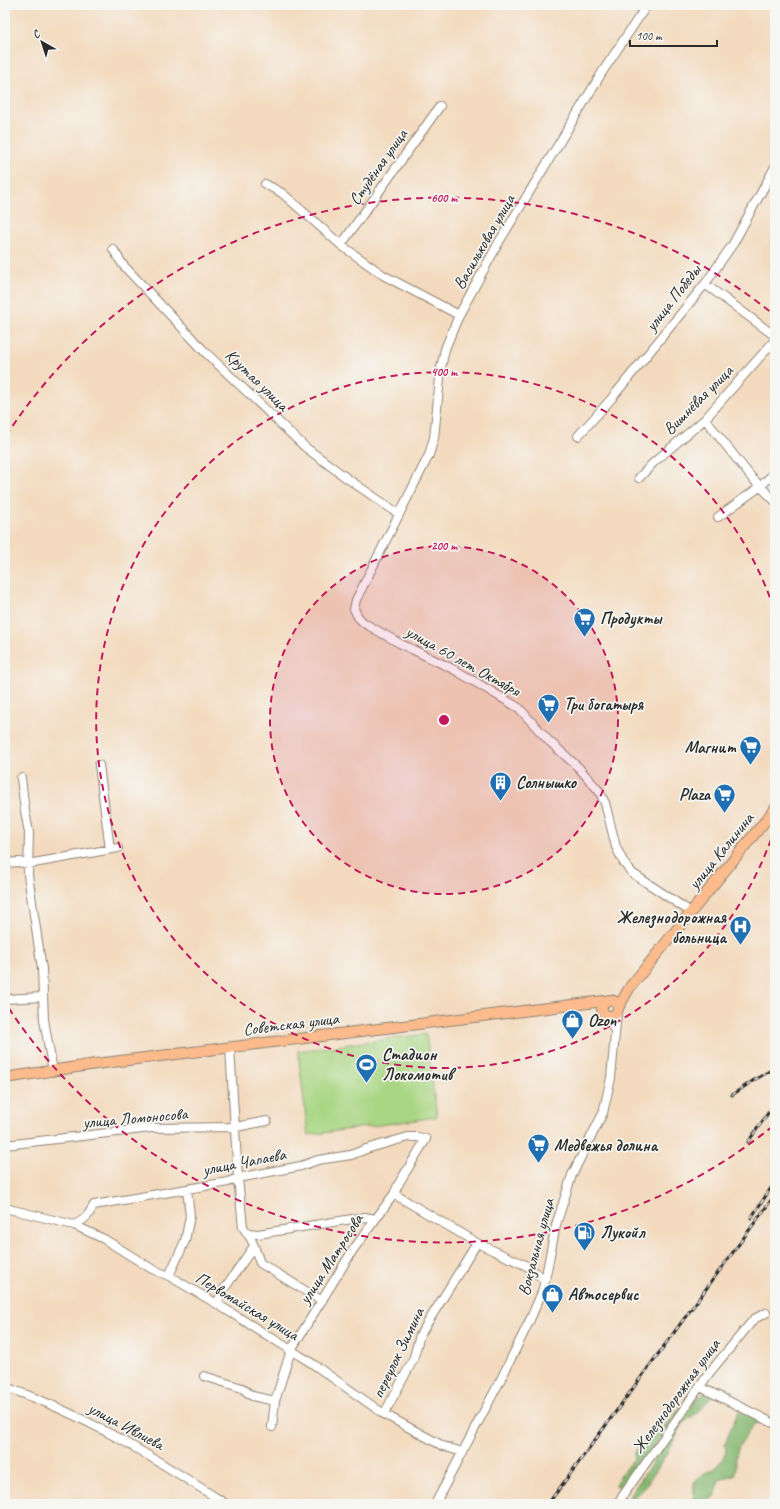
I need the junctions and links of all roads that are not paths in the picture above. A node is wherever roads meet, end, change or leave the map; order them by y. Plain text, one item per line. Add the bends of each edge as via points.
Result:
1 (647, 5) edge
2 (440, 106) dead end
3 (775, 167) edge
4 (264, 184) dead end
5 (342, 245) junction
6 (113, 249) dead end
7 (705, 284) junction
8 (459, 315) junction
9 (775, 336) edge
10 (775, 340) edge
11 (704, 419) junction
12 (578, 436) dead end
13 (775, 472) edge
14 (639, 478) dead end
15 (760, 486) junction
16 (775, 502) edge
17 (399, 514) junction
18 (718, 517) dead end
19 (99, 765) dead end
20 (21, 778) dead end
21 (775, 809) edge
22 (5, 863) edge
23 (28, 864) junction
24 (691, 912) junction
25 (630, 987) junction
26 (42, 997) junction
27 (5, 999) edge
28 (605, 1007) junction
29 (618, 1010) junction
30 (615, 1031) junction
31 (230, 1048) junction
32 (53, 1071) junction
33 (5, 1078) edge
34 (267, 1121) dead end
35 (236, 1127) junction
36 (426, 1139) joint
37 (5, 1145) edge
38 (238, 1178) junction
39 (187, 1189) junction
40 (394, 1194) junction
41 (5, 1208) edge
42 (374, 1219) junction
43 (74, 1224) junction
44 (247, 1233) junction
45 (478, 1243) junction
46 (254, 1246) junction
47 (169, 1276) junction
48 (545, 1280) junction
49 (322, 1301) junction
50 (217, 1304) junction
51 (766, 1313) dead end
52 (291, 1350) junction
53 (204, 1376) dead end
54 (700, 1387) junction
55 (5, 1388) edge
56 (275, 1401) junction
57 (384, 1414) junction
58 (775, 1424) edge
59 (272, 1427) dead end
60 (462, 1452) junction
61 (226, 1504) edge
62 (435, 1504) edge
63 (617, 1504) edge

1 - 8 street, Васильковая улица via 603,71 499,242
2 - 5 street, Студёная улица
3 - 7 street, улица Победы via 733,244
4 - 5 street via 282,193
5 - 8 street via 382,276
6 - 17 street, Крутая улица via 123,265 206,352 306,447
7 - 9 street
7 - 12 street, улица Победы
8 - 17 street, Васильковая улица via 445,350 441,368 434,438 429,455
10 - 11 street, Вишнёвая улица
11 - 14 street, Вишнёвая улица
11 - 15 street
13 - 15 street
15 - 16 street
15 - 18 street
17 - 24 street, улица 60 лет Октября via 356,600 354,609 358,617 364,624 455,670 519,708 599,791 616,847 632,873
19 - 23 street via 114,849
20 - 23 street via 29,833
21 - 24 main road, улица Калинина
22 - 23 street
23 - 26 street via 29,890 42,969
24 - 25 main road, улица Калинина
25 - 28 main road
25 - 29 main road
26 - 27 street
26 - 32 street
28 - 29 main road via 612,1016
28 - 29 main road via 616,1002
28 - 30 street
28 - 31 main road, Советская улица via 582,1004
29 - 30 street, Вокзальная улица
30 - 48 street, Вокзальная улица via 611,1078 603,1113 572,1175 556,1225
31 - 32 main road, Советская улица
31 - 35 street
32 - 33 main road, Советская улица
34 - 35 street, улица Ломоносова
35 - 37 street, улица Ломоносова via 151,1128
35 - 38 street
36 - 38 street, улица Чапаева via 408,1137 366,1148 351,1155
36 - 40 street, улица Матросова via 398,1183
38 - 39 street, улица Чапаева
38 - 44 street via 243,1228
39 - 43 street, улица Чапаева via 94,1205 84,1220
39 - 47 street via 190,1216 185,1240
40 - 42 street, улица Матросова
40 - 45 street
41 - 43 street, Первомайская улица
42 - 44 street via 365,1217 258,1234
42 - 49 street, улица Матросова
43 - 47 street, Первомайская улица
44 - 46 street
45 - 48 street via 527,1266
45 - 57 street, переулок Зимина via 420,1335 413,1360
46 - 49 street via 260,1262
46 - 50 street via 222,1292
47 - 50 street, Первомайская улица
48 - 60 street, Вокзальная улица via 529,1322
49 - 52 street, улица Матросова
50 - 52 street, Первомайская улица
51 - 54 street, Железнодорожная улица via 754,1319
52 - 56 street, улица Матросова
52 - 57 street, Первомайская улица
53 - 56 street via 242,1388 252,1396
54 - 58 street
54 - 63 street, Железнодорожная улица
55 - 61 street, улица Ивлиева via 67,1412 126,1442
56 - 59 street, улица Матросова
57 - 60 street, Первомайская улица via 443,1446
60 - 62 street, Вокзальная улица

